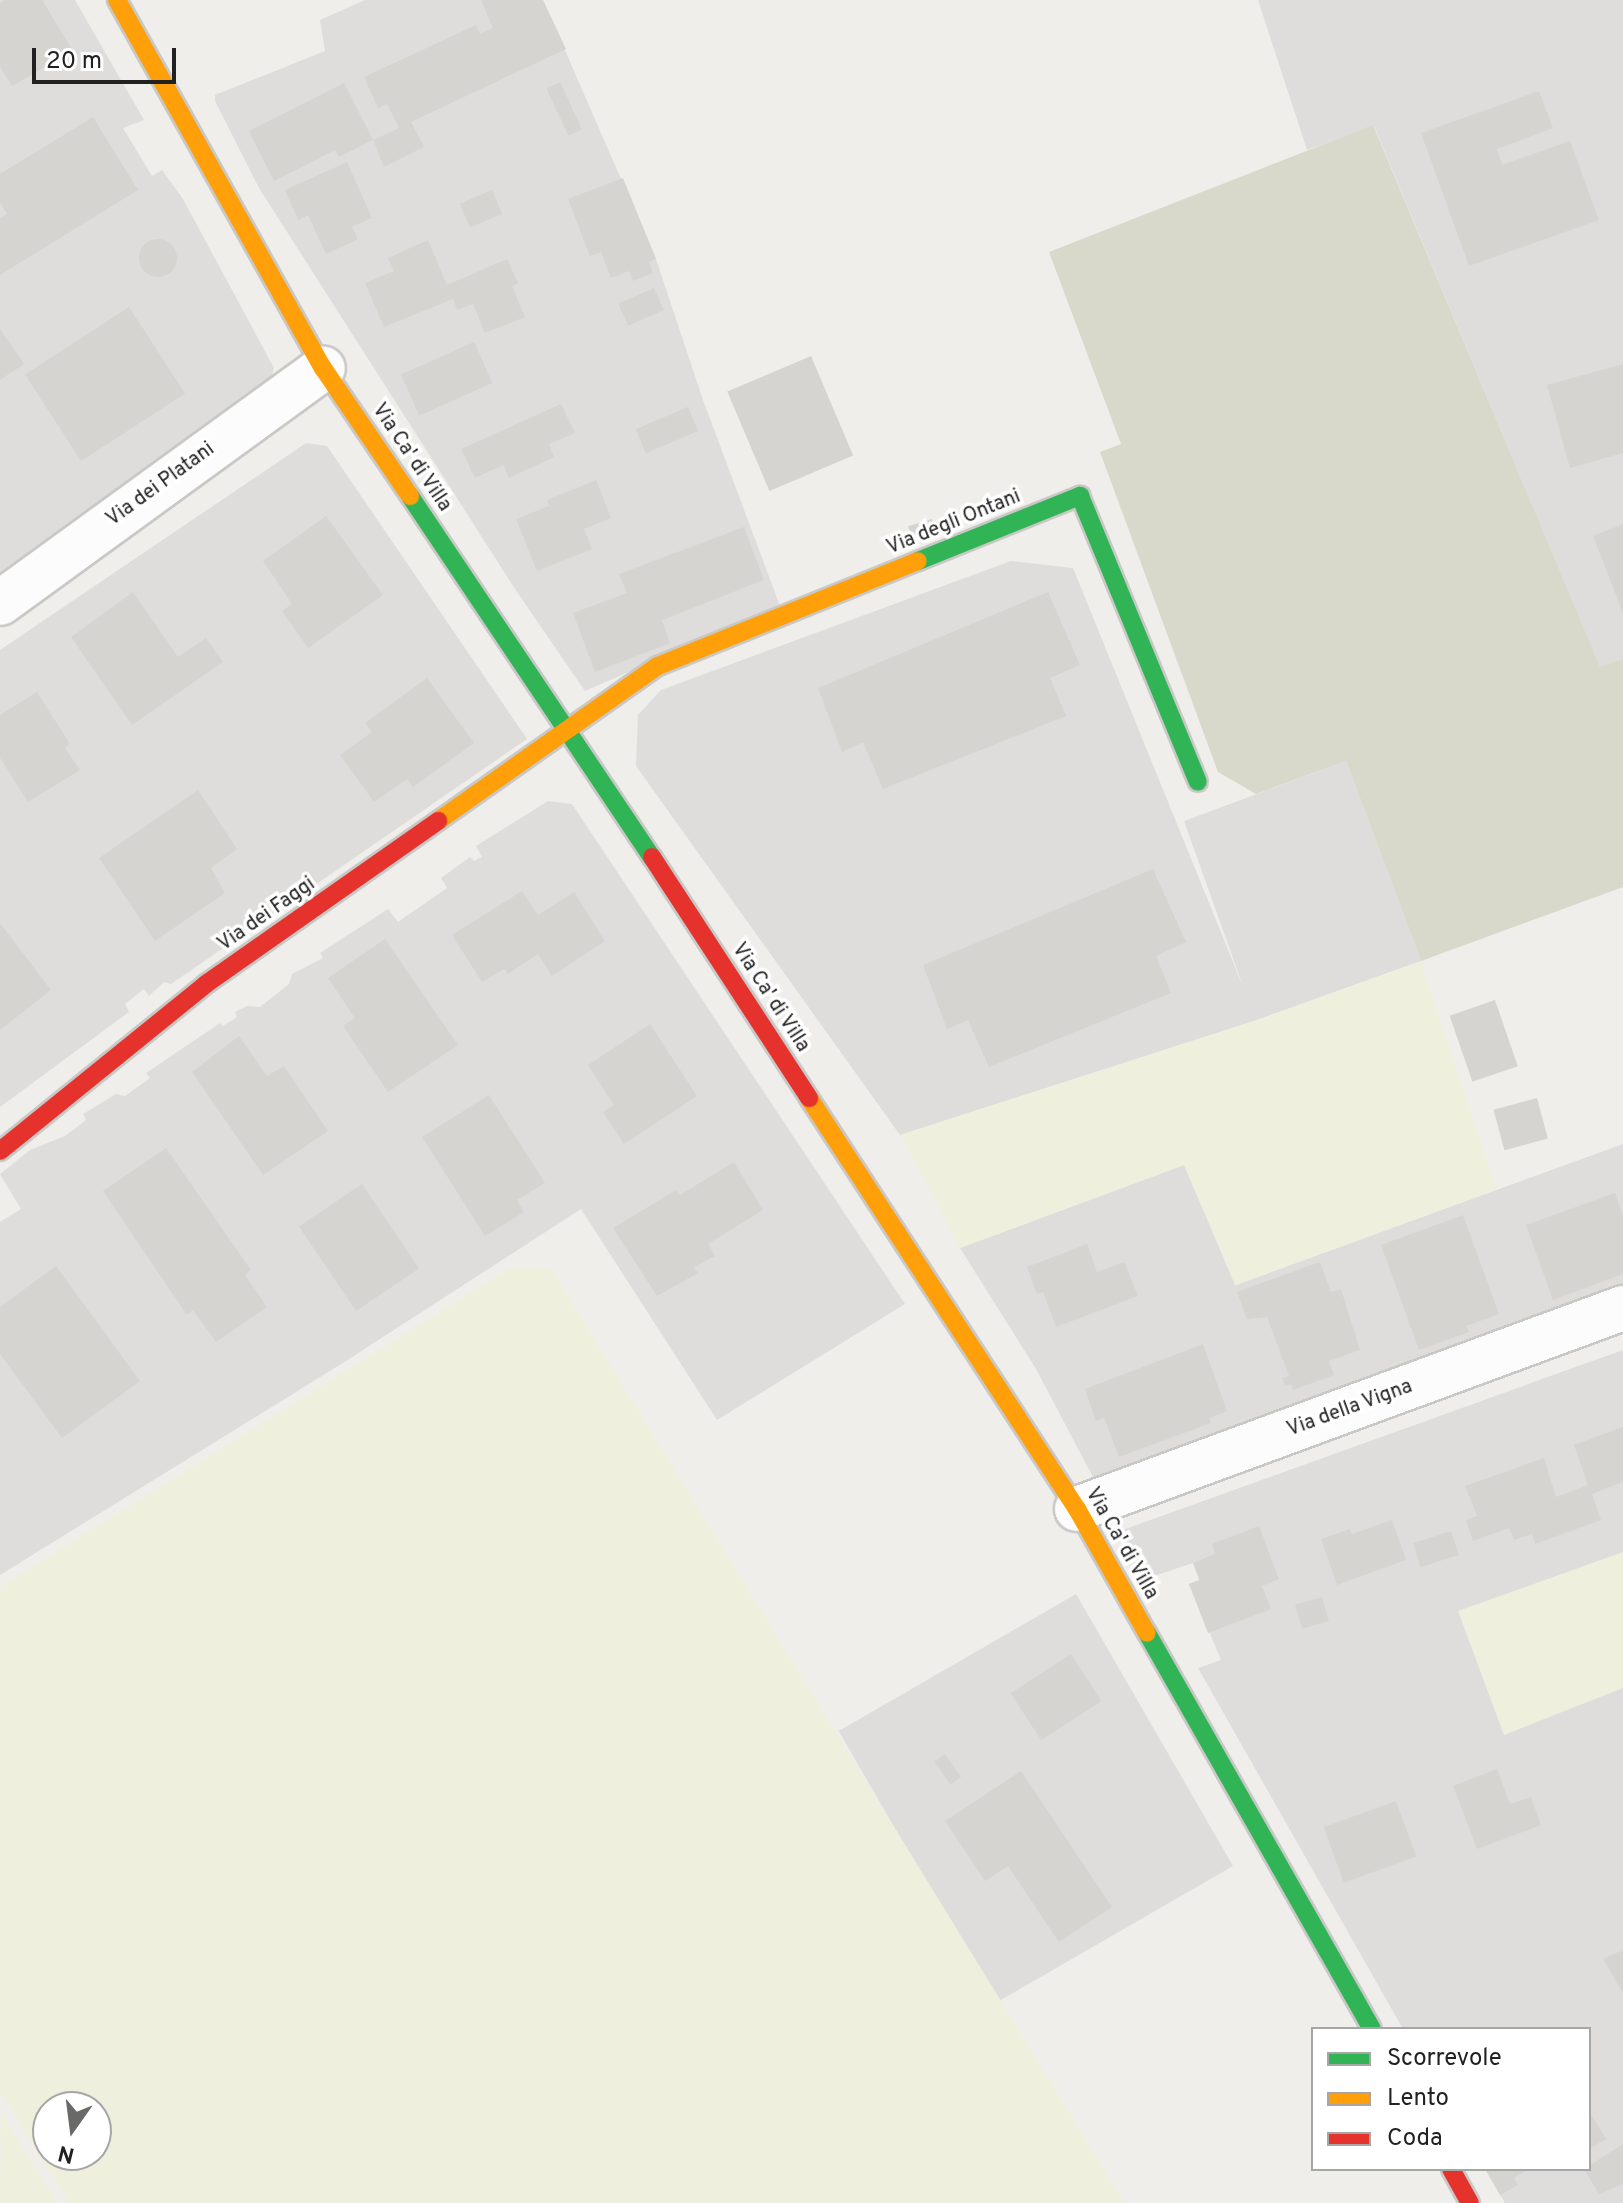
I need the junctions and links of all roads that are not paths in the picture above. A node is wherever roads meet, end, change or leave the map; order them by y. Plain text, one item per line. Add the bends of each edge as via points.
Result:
1 (117, 0) edge
2 (323, 368) junction
3 (0, 603) edge
4 (570, 730) junction
5 (1198, 782) dead end
6 (0, 1151) edge
7 (1623, 1308) edge
8 (1077, 1509) junction
9 (1371, 2027) edge
10 (1452, 2171) edge
11 (1470, 2203) edge

1 - 2 street, Via Ca' di Villa
2 - 3 street, Via dei Platani
2 - 4 street, Via Ca' di Villa
4 - 5 street, Via degli Ontani via 658,666 1080,496
4 - 6 street, Via dei Faggi via 206,984
4 - 8 street, Via Ca' di Villa
7 - 8 street, Via della Vigna
8 - 9 street, Via Ca' di Villa
10 - 11 street

